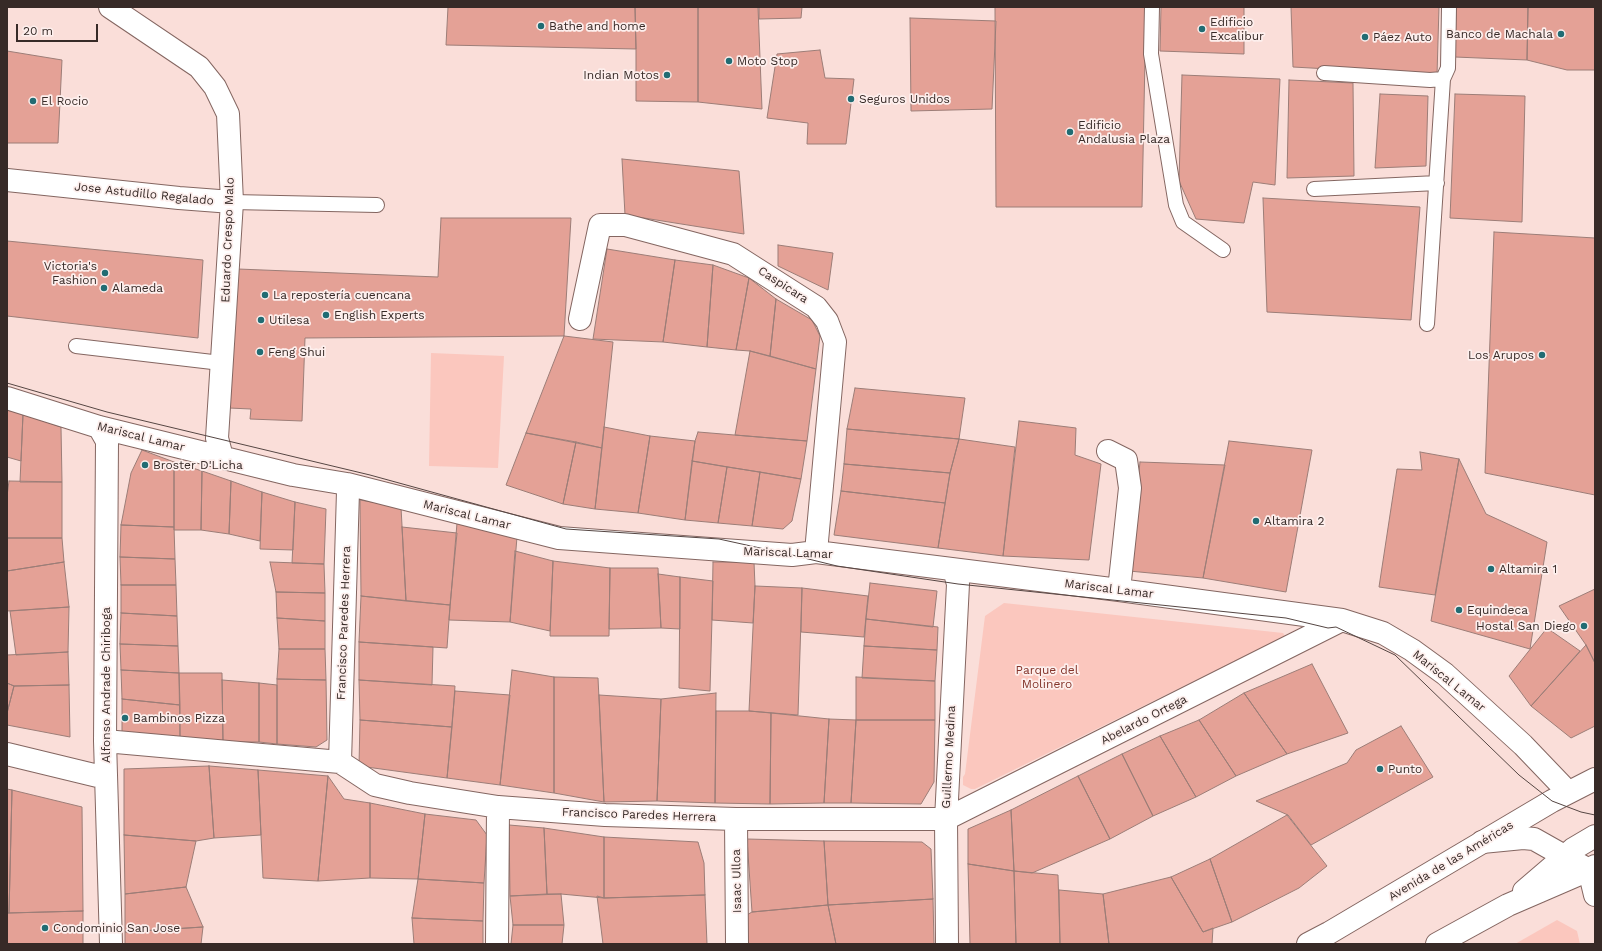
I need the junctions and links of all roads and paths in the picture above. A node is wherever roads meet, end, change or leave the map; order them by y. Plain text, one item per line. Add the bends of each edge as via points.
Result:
1 (110, 7) edge
2 (1152, 7) edge
3 (1448, 7) edge
4 (1324, 73) dead end
5 (1443, 79) junction
6 (7, 180) edge
7 (1436, 183) junction
8 (1314, 190) dead end
9 (232, 202) junction
10 (376, 205) dead end
11 (1224, 250) dead end
12 (580, 319) dead end
13 (1427, 324) dead end
14 (76, 346) dead end
15 (221, 363) junction
16 (7, 398) edge
17 (99, 427) junction
18 (1108, 451) dead end
19 (222, 457) junction
20 (347, 484) junction
21 (816, 552) junction
22 (954, 570) junction
23 (1119, 590) junction
24 (1342, 620) junction
25 (105, 741) junction
26 (7, 754) edge
27 (340, 762) junction
28 (106, 778) junction
29 (1595, 779) edge
30 (1568, 792) junction
31 (498, 807) junction
32 (736, 819) junction
33 (946, 819) junction
34 (1595, 836) edge
35 (1482, 842) junction
36 (1565, 856) junction
37 (1593, 863) edge
38 (1595, 895) edge
39 (1508, 905) junction
40 (111, 944) edge
41 (498, 944) edge
42 (738, 944) edge
43 (947, 944) edge
44 (1308, 944) edge
45 (1436, 944) edge

1 - 9 street, Eduardo Crespo Malo via 199,67 215,87 228,114
2 - 11 lane via 1150,54 1176,205 1183,222
3 - 5 lane via 1448,68
4 - 5 lane
5 - 7 lane
6 - 9 street, Jose Astudillo Regalado
7 - 8 lane
7 - 13 lane
9 - 10 lane, Jose Astudillo Regalado
9 - 15 street, Eduardo Crespo Malo
12 - 21 street, Caspicara via 600,225 625,225 733,254 816,307 827,321 835,342
14 - 15 lane
15 - 19 street, Eduardo Crespo Malo via 217,438
16 - 17 street, Mariscal Lamar
17 - 19 street, Mariscal Lamar
17 - 25 street, Alfonso Andrade Chiriboga via 107,441
18 - 23 street via 1126,460 1130,488
19 - 20 street, Mariscal Lamar via 293,475
20 - 21 street, Mariscal Lamar via 559,538 792,555
20 - 27 street, Francisco Paredes Herrera
21 - 22 street, Mariscal Lamar
22 - 23 street, Mariscal Lamar
22 - 33 street, Guillermo Medina via 958,584
23 - 24 street, Mariscal Lamar
24 - 30 street, Mariscal Lamar via 1383,633 1445,674 1523,745
24 - 33 street, Abelardo Ortega
25 - 27 street, Francisco Paredes Herrera
25 - 28 street, Alfonso Andrade Chiriboga
26 - 28 street
27 - 31 street, Francisco Paredes Herrera via 375,785
28 - 40 street, Alfonso Andrade Chiriboga
29 - 30 street, Avenida de las Américas
30 - 35 street, Avenida de las Américas
31 - 32 street, Francisco Paredes Herrera via 605,816
31 - 41 street
32 - 33 street, Francisco Paredes Herrera
32 - 42 street, Isaac Ulloa
33 - 43 street, Guillermo Medina
34 - 36 street
35 - 36 street via 1534,839
35 - 44 street, Avenida de las Américas
36 - 37 street
36 - 39 street
37 - 38 street
37 - 39 street
39 - 45 street

